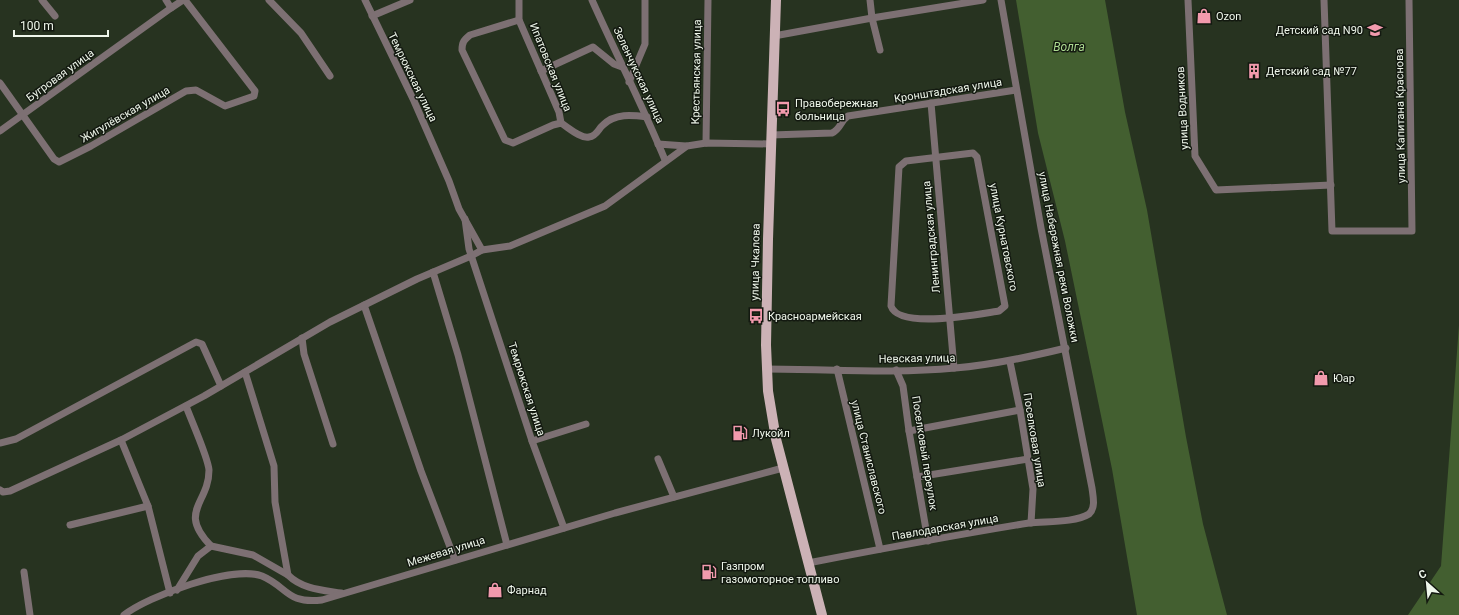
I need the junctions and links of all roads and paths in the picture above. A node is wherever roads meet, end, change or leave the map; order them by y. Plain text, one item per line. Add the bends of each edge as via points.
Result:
1 (42, 0) edge
2 (166, 0) edge
3 (184, 0) edge
4 (269, 0) edge
5 (365, 0) edge
6 (410, 0) edge
7 (519, 0) edge
8 (592, 0) edge
9 (646, 0) edge
10 (708, 0) edge
11 (776, 0) edge
12 (870, 0) edge
13 (983, 0) edge
14 (1000, 0) edge
15 (1188, 0) edge
16 (1324, 0) edge
17 (1409, 0) edge
18 (171, 8) junction
19 (55, 16) dead end
20 (372, 16) junction
21 (872, 18) junction
22 (519, 20) junction
23 (774, 36) junction
24 (880, 50) dead end
25 (622, 67) junction
26 (541, 71) junction
27 (330, 76) dead end
28 (629, 82) junction
29 (0, 83) edge
30 (1016, 90) junction
31 (931, 103) junction
32 (23, 115) junction
33 (647, 117) junction
34 (561, 123) junction
35 (0, 131) edge
36 (771, 139) junction
37 (706, 143) junction
38 (658, 144) junction
39 (686, 146) junction
40 (936, 158) junction
41 (665, 160) junction
42 (1331, 185) junction
43 (464, 219) junction
44 (482, 250) junction
45 (471, 256) junction
46 (433, 272) junction
47 (364, 305) junction
48 (949, 319) junction
49 (302, 338) junction
50 (1066, 348) junction
51 (1010, 362) junction
52 (954, 368) junction
53 (766, 369) junction
54 (837, 369) junction
55 (896, 370) junction
56 (245, 372) junction
57 (221, 386) junction
58 (186, 406) junction
59 (1020, 410) junction
60 (586, 424) dead end
61 (909, 431) junction
62 (121, 440) junction
63 (532, 440) junction
64 (0, 443) edge
65 (333, 444) dead end
66 (1028, 458) junction
67 (658, 459) dead end
68 (783, 468) junction
69 (917, 478) junction
70 (0, 490) edge
71 (674, 497) junction
72 (148, 506) junction
73 (1086, 516) joint
74 (1030, 523) junction
75 (70, 525) dead end
76 (564, 528) junction
77 (928, 541) junction
78 (507, 545) junction
79 (211, 546) junction
80 (880, 549) junction
81 (455, 560) junction
82 (808, 562) junction
83 (24, 572) dead end
84 (288, 575) junction
85 (177, 590) junction
86 (170, 593) junction
87 (344, 593) junction
88 (30, 615) edge
89 (124, 615) edge
90 (822, 615) edge

1 - 19 street
2 - 18 street
3 - 18 street, Бугровая улица
3 - 32 street, Жигулёвская улица via 256,94 225,106 196,90 186,91 62,162 54,159
4 - 27 street via 301,33
5 - 20 street, Темрюкская улица
6 - 20 street
7 - 22 street, Ипатовская улица
8 - 25 street, Зеленчукская улица
9 - 28 street via 645,44
10 - 37 street, Крестьянская улица
11 - 23 main road, улица Чкалова
12 - 21 street
13 - 21 street
14 - 30 street, улица Набережная реки Воложки
15 - 42 street, улица Водников via 1195,156 1216,190
16 - 42 street
17 - 42 street, улица Капитана Краснова via 1412,231 1332,231
18 - 32 street, Бугровая улица
20 - 43 street, Темрюкская улица via 414,101
21 - 23 street
21 - 24 street
22 - 26 street, Ипатовская улица
22 - 34 street, Ипатовская улица via 470,35 464,40 462,50 503,138 508,142 513,143
23 - 36 main road, улица Чкалова
25 - 26 street via 614,64 593,47
25 - 28 street, Зеленчукская улица
26 - 34 street, Ипатовская улица
28 - 33 street, Зеленчукская улица
29 - 32 street
30 - 31 street, Кронштадская улица
30 - 50 street, улица Набережная реки Воложки
31 - 36 street, Кронштадская улица via 848,116 832,133
31 - 40 street, Ленинградская улица
32 - 35 street, Бугровая улица
33 - 34 street via 629,114 616,117 607,121 589,137 584,137
33 - 38 street, Зеленчукская улица
36 - 37 street, Кронштадская улица
36 - 53 main road, улица Чкалова
37 - 39 street, Кронштадская улица
38 - 39 street
38 - 41 street, Зеленчукская улица
39 - 41 street
40 - 48 street, Ленинградская улица
40 - 48 street, улица Курнатовского via 906,161 899,167 891,306 903,317
40 - 48 street, улица Курнатовского via 973,153 977,156 1006,303 1004,308 998,311
41 - 44 street via 605,206 510,246
43 - 44 street, Темрюкская улица
43 - 45 street, Темрюкская улица
44 - 45 street
45 - 46 street
45 - 63 street, Темрюкская улица
46 - 47 street
46 - 78 street via 458,355
47 - 49 street
47 - 81 street via 421,471
48 - 52 street, Ленинградская улица
49 - 56 street
49 - 65 street via 304,354
50 - 51 street, Невская улица
50 - 73 street, улица Набережная реки Воложки via 1092,488 1094,505
51 - 52 street, Невская улица
51 - 59 street, Поселковая улица
52 - 55 street, Невская улица
53 - 54 street, Невская улица
53 - 68 main road, улица Чкалова via 772,420
54 - 55 street, Невская улица
54 - 80 street, улица Станиславского
55 - 61 street, Поселковый переулок via 903,386
56 - 57 street
56 - 84 street via 274,466 275,502
57 - 58 street
57 - 64 street via 202,344 196,342 16,439
58 - 62 street
58 - 79 street via 209,468 206,484 197,505 195,521 202,536
59 - 61 street
59 - 66 street, Поселковая улица
60 - 63 street
61 - 69 street, Поселковый переулок
62 - 70 street via 10,491
62 - 72 street
63 - 76 street, Темрюкская улица
66 - 69 street
66 - 74 street, Поселковая улица via 1033,489
67 - 71 street
68 - 71 street, Межевая улица
68 - 82 main road, улица Чкалова
69 - 77 street, Поселковый переулок
71 - 76 street, Межевая улица
72 - 75 street
72 - 86 street
73 - 74 street, Павлодарская улица
74 - 77 street, Павлодарская улица
76 - 78 street, Межевая улица
77 - 80 street, Павлодарская улица
78 - 81 street, Межевая улица
79 - 84 street via 253,555
79 - 85 street via 198,556
80 - 82 street, Павлодарская улица
81 - 87 street, Межевая улица
82 - 90 main road, улица Чкалова
83 - 88 street
84 - 87 street via 307,587
85 - 86 street, Межевая улица
85 - 87 street, Межевая улица via 197,581 226,575 250,574 261,576 297,599 322,600
86 - 89 street, Межевая улица

